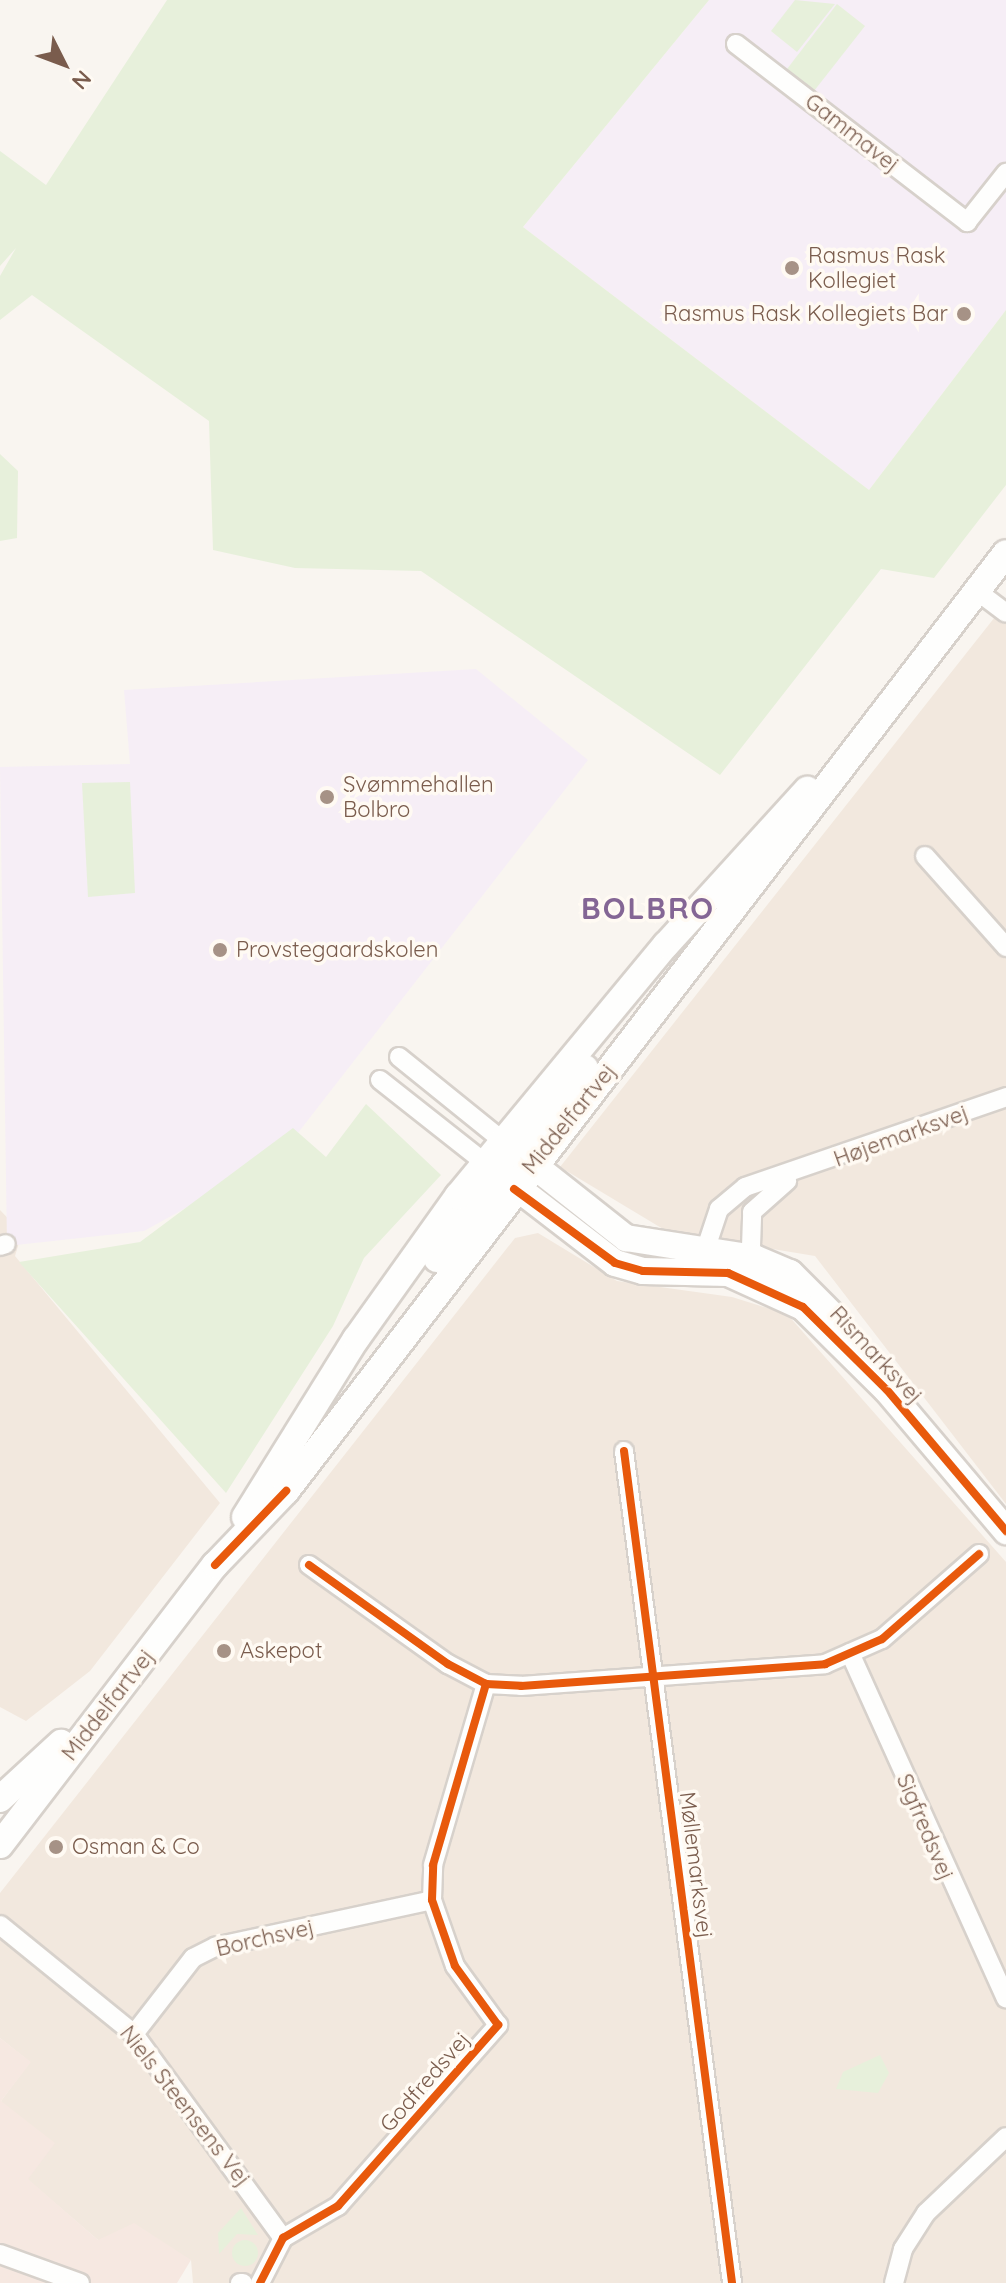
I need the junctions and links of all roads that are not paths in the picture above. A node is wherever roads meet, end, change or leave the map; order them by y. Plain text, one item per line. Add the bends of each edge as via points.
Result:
1 (736, 44) dead end
2 (1006, 173) edge
3 (1006, 553) edge
4 (977, 591) junction
5 (1006, 613) edge
6 (885, 705) junction
7 (925, 856) dead end
8 (1006, 947) edge
9 (399, 1057) dead end
10 (380, 1080) dead end
11 (1006, 1097) edge
12 (518, 1154) junction
13 (795, 1175) junction
14 (506, 1182) junction
15 (702, 1259) junction
16 (736, 1264) junction
17 (624, 1451) dead end
18 (286, 1491) junction
19 (1006, 1531) edge
20 (979, 1554) dead end
21 (215, 1565) junction
22 (309, 1565) dead end
23 (152, 1648) junction
24 (850, 1653) junction
25 (654, 1680) junction
26 (486, 1684) junction
27 (47, 1758) junction
28 (0, 1786) edge
29 (0, 1799) edge
30 (0, 1845) edge
31 (432, 1900) junction
32 (0, 1925) edge
33 (1006, 1998) edge
34 (134, 2034) junction
35 (1006, 2137) edge
36 (283, 2238) junction
37 (0, 2254) edge
38 (80, 2283) edge
39 (260, 2283) edge
40 (732, 2283) edge
41 (894, 2283) edge

1 - 2 street, Gammavej via 967,222
3 - 4 main road, Middelfartvej
4 - 5 street
4 - 6 main road, Middelfartvej
6 - 12 main road, Middelfartvej via 781,852
6 - 12 main road, Middelfartvej via 666,945
7 - 8 street
9 - 12 street, Middelfartvej
10 - 14 street, Middelfartvej
11 - 13 street, Højemarksvej
12 - 14 main road, Middelfartvej
12 - 14 main road, Middelfartvej
12 - 15 main road, Rismarksvej via 626,1238
13 - 15 street, Højemarksvej via 730,1196
13 - 16 street, Højemarksvej via 752,1212
14 - 15 main road, Rismarksvej via 615,1263 643,1271
14 - 18 main road, Middelfartvej
14 - 18 main road via 321,1465
14 - 21 main road, Middelfartvej via 399,1274
15 - 16 main road, Rismarksvej
16 - 19 main road, Rismarksvej via 815,1293 887,1390
17 - 25 street, Møllemarksvej
18 - 21 main road, Middelfartvej
20 - 24 street via 882,1639
21 - 23 main road, Middelfartvej
22 - 26 street
23 - 27 main road
23 - 30 main road, Middelfartvej
24 - 25 street via 825,1664
24 - 33 street, Sigfredsvej
25 - 26 street
25 - 40 street, Møllemarksvej
26 - 31 street, Godfredsvej via 433,1865
27 - 28 main road
27 - 29 main road
31 - 34 street, Borchsvej via 215,1947 193,1958
31 - 36 street, Godfredsvej via 455,1966 498,2025 338,2206
32 - 34 street, Niels Steensens Vej
34 - 36 street, Niels Steensens Vej
35 - 41 street via 926,2213 903,2249
36 - 39 street
37 - 38 street

